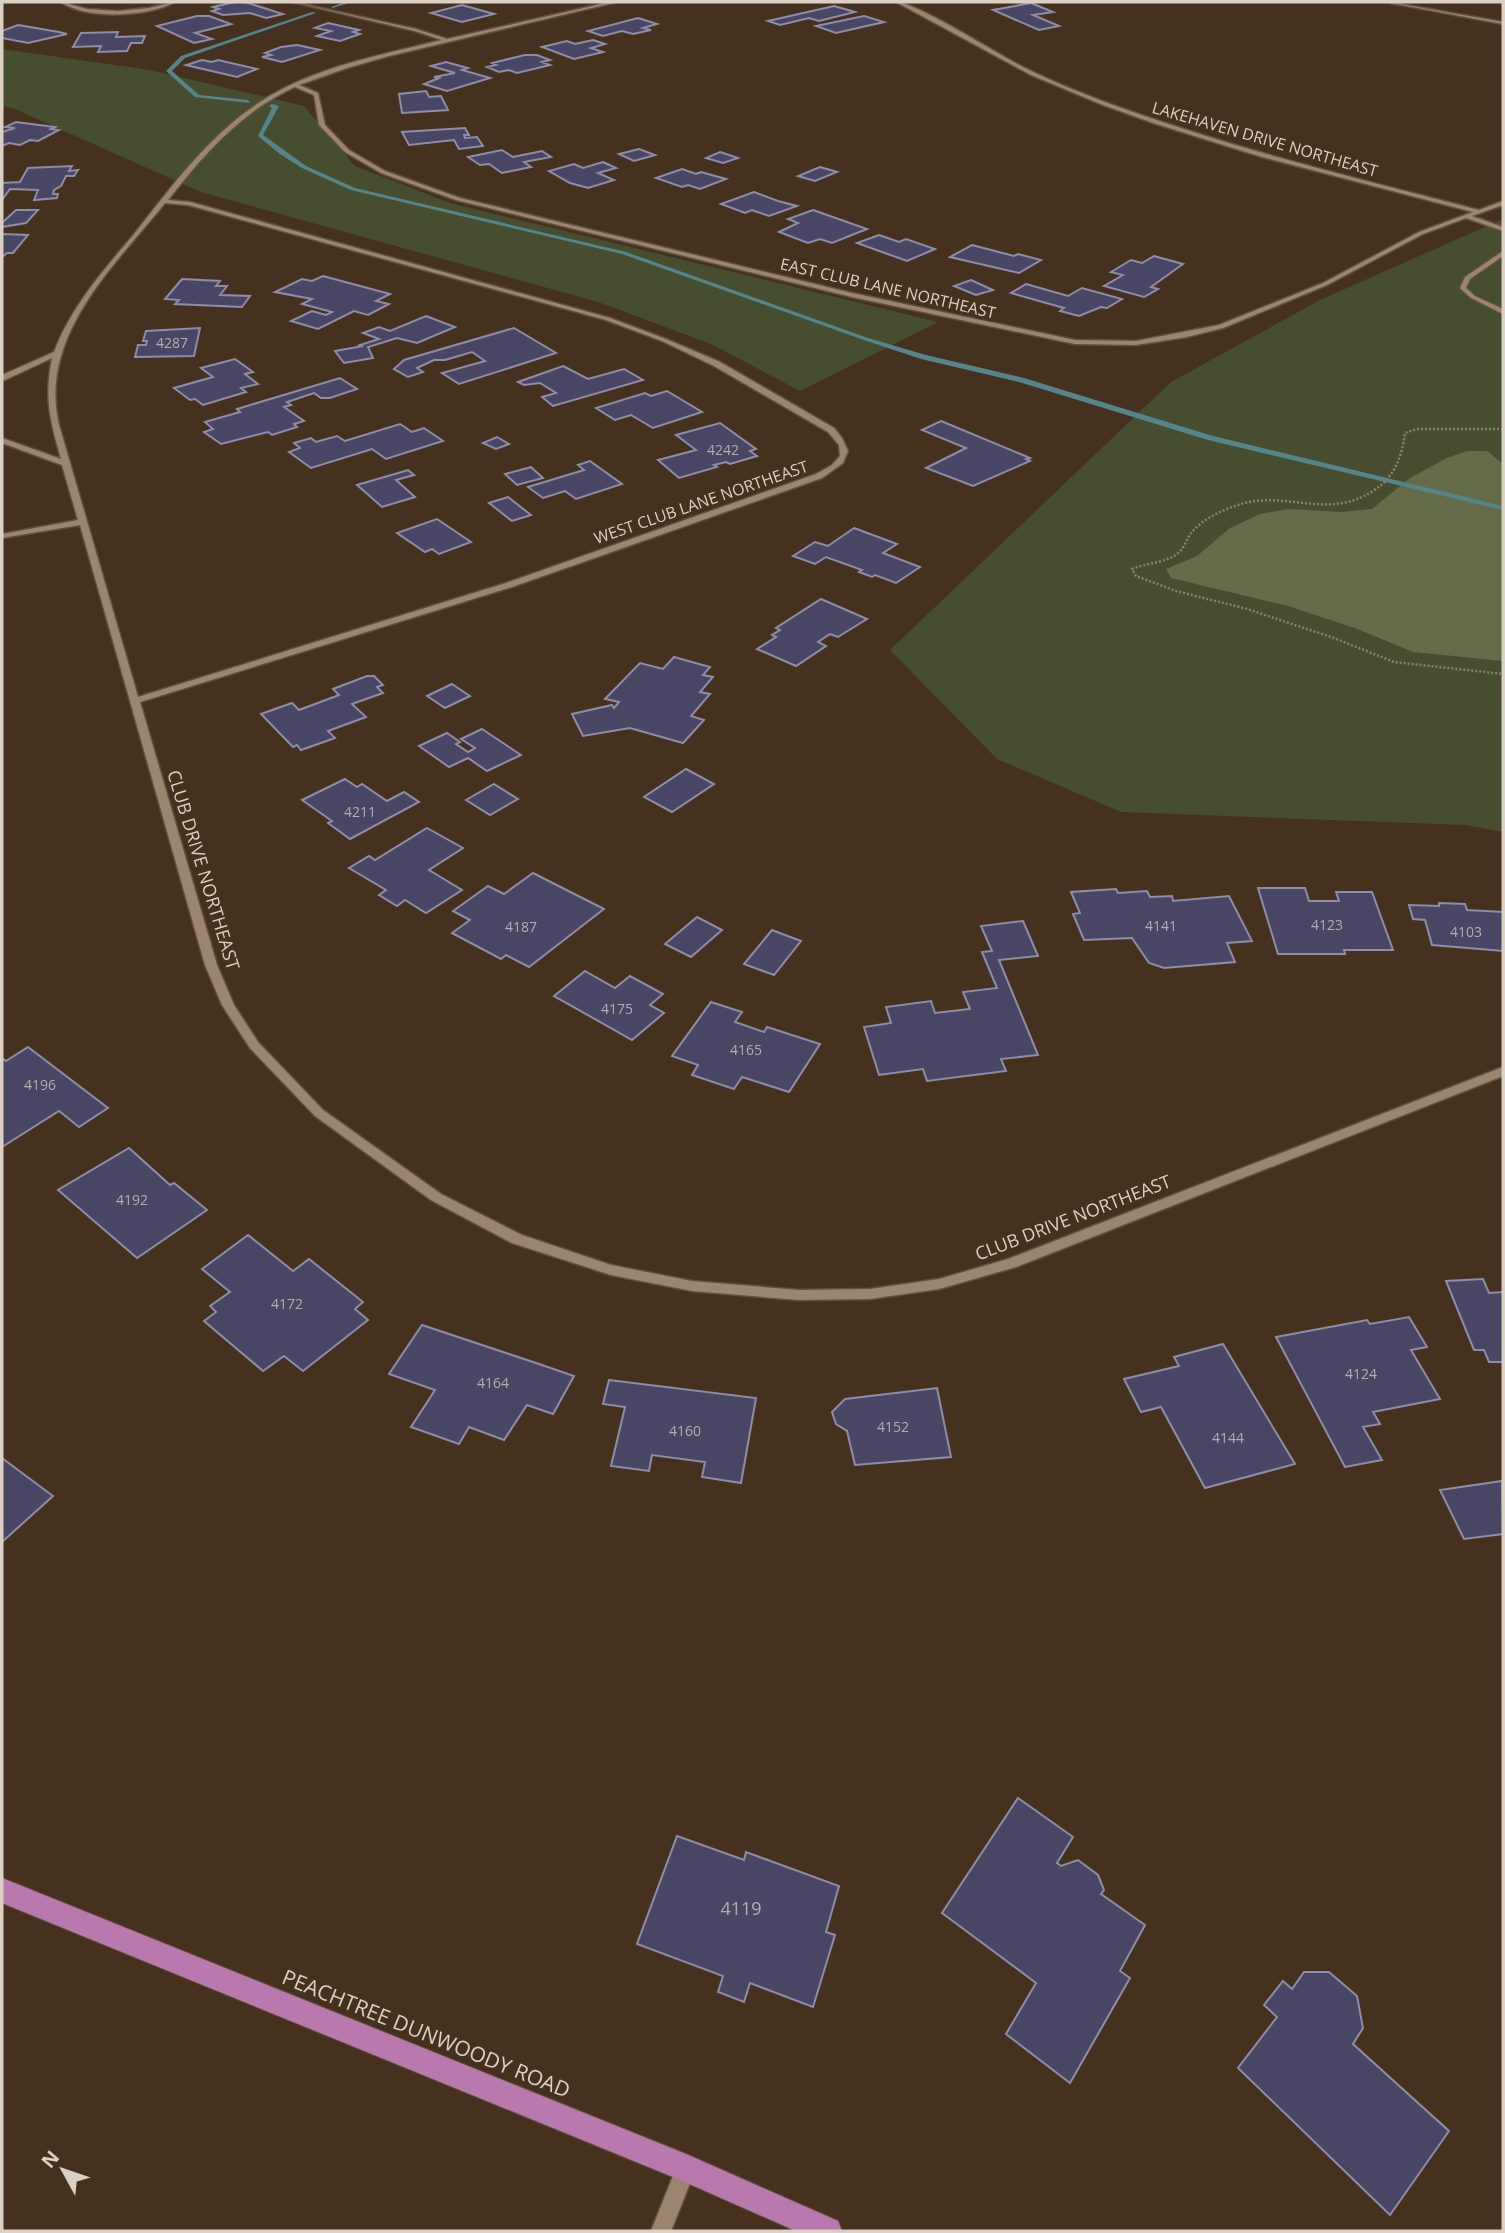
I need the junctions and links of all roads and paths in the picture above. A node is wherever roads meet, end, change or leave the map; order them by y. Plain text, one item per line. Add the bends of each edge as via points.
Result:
1 (63, 2) edge
2 (173, 2) edge
3 (295, 2) edge
4 (615, 2) edge
5 (898, 2) edge
6 (1391, 2) edge
7 (1503, 23) edge
8 (447, 40) junction
9 (296, 86) junction
10 (164, 201) junction
11 (1503, 204) edge
12 (1480, 212) junction
13 (1468, 217) junction
14 (1503, 229) edge
15 (1503, 253) edge
16 (1503, 312) edge
17 (57, 353) junction
18 (2, 378) edge
19 (1503, 429) edge
20 (2, 440) edge
21 (65, 464) junction
22 (83, 523) junction
23 (2, 536) edge
24 (1503, 674) edge
25 (134, 701) junction
26 (1503, 1071) edge
27 (2, 1891) edge
28 (686, 2168) junction
29 (661, 2231) edge
30 (828, 2231) edge

1 - 2 street via 117,12
3 - 8 street
4 - 8 street, CLUB DRIVE NORTHEAST
5 - 12 street, LAKEHAVEN DRIVE NORTHEAST via 1007,62 1129,113 1252,153
6 - 7 street
8 - 9 street, CLUB DRIVE NORTHEAST via 354,64
9 - 10 street, CLUB DRIVE NORTHEAST via 263,102 232,125
9 - 13 street, EAST CLUB LANE NORTHEAST via 316,94 323,125 347,151 383,172 458,199 852,296 1075,342 1136,343 1221,327 1325,284 1421,233
10 - 17 street, CLUB DRIVE NORTHEAST via 77,310
10 - 25 street, WEST CLUB LANE NORTHEAST via 188,203 608,319 717,364 831,430 844,442 846,451 833,469 819,476 522,580
11 - 12 street, EAST CLUB LANE NORTHEAST
12 - 13 street, EAST CLUB LANE NORTHEAST
13 - 14 street
15 - 16 street via 1467,278 1462,288
17 - 18 street
17 - 21 street, CLUB DRIVE NORTHEAST via 51,403
19 - 24 path via 1417,429 1405,433 1401,463 1362,501 1331,507 1243,503 1191,533 1186,547 1174,556 1132,569 1136,576 1176,591 1260,613 1394,662
20 - 21 street
21 - 22 street, CLUB DRIVE NORTHEAST
22 - 23 street
22 - 25 street, CLUB DRIVE NORTHEAST
25 - 26 street, CLUB DRIVE NORTHEAST via 211,965 228,1005 254,1045 319,1113 436,1197 517,1238 611,1270 692,1286 799,1296 870,1294 939,1284 1011,1263
27 - 28 main road, PEACHTREE DUNWOODY ROAD
28 - 29 street
28 - 30 main road, PEACHTREE DUNWOODY ROAD

